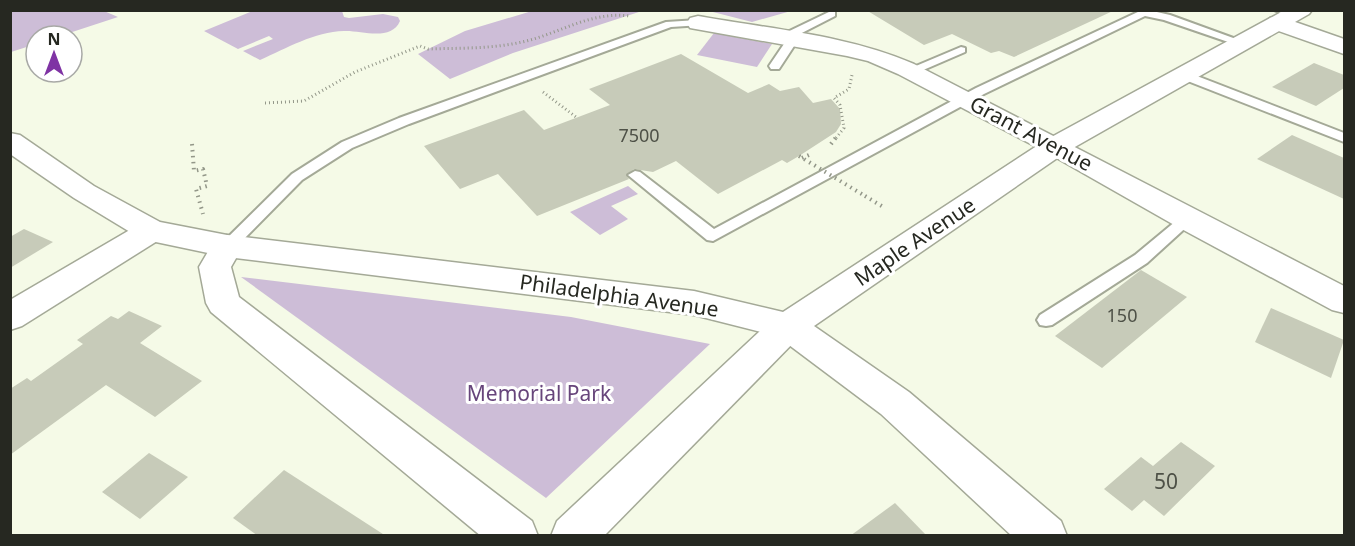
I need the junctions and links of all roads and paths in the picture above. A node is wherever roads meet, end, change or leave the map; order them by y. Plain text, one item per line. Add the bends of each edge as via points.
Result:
1 (1143, 12) edge
2 (831, 14) dead end
3 (1288, 15) edge
4 (638, 20) dead end
5 (698, 23) joint
6 (787, 39) junction
7 (1241, 44) junction
8 (1344, 47) edge
9 (961, 50) dead end
10 (775, 66) dead end
11 (910, 71) junction
12 (852, 73) dead end
13 (1184, 75) junction
14 (547, 95) dead end
15 (968, 100) junction
16 (265, 103) dead end
17 (576, 117) dead end
18 (1344, 138) edge
19 (10, 141) edge
20 (192, 144) dead end
21 (1056, 146) junction
22 (822, 148) dead end
23 (812, 153) dead end
24 (800, 157) joint
25 (635, 175) dead end
26 (865, 196) joint
27 (200, 204) dead end
28 (885, 208) dead end
29 (1187, 219) junction
30 (151, 231) junction
31 (226, 246) junction
32 (1344, 301) edge
33 (10, 317) edge
34 (1046, 320) dead end
35 (788, 326) junction
36 (516, 536) edge
37 (573, 536) edge
38 (1044, 536) edge

1 - 7 lane
1 - 15 lane
2 - 6 lane
3 - 7 street, Maple Avenue
3 - 8 street
4 - 16 path via 623,15 596,18 507,45 428,50 420,46 355,72 304,101
5 - 6 street, Grant Avenue
5 - 31 lane via 670,24 347,145 297,177
6 - 10 lane
6 - 11 street, Grant Avenue via 867,54
7 - 13 street, Maple Avenue
9 - 11 lane
11 - 15 street, Grant Avenue
12 - 22 path via 849,89 834,98 840,105 844,128 832,143
13 - 18 lane
13 - 21 street, Maple Avenue
14 - 17 path
15 - 21 street, Grant Avenue
15 - 25 lane via 713,236
19 - 30 street, Philadelphia Avenue via 84,192
20 - 27 path via 194,171 203,168 207,186 196,189
21 - 29 street, Grant Avenue
21 - 35 street, Maple Avenue
23 - 24 path
24 - 26 path, bridge
26 - 28 path
29 - 32 street, Grant Avenue
29 - 34 lane via 1141,259
30 - 31 street, Philadelphia Avenue
30 - 33 street
31 - 35 street, Philadelphia Avenue via 694,303
31 - 36 street via 215,267 223,303
35 - 37 street, Maple Avenue
35 - 38 street, Philadelphia Avenue via 895,403

